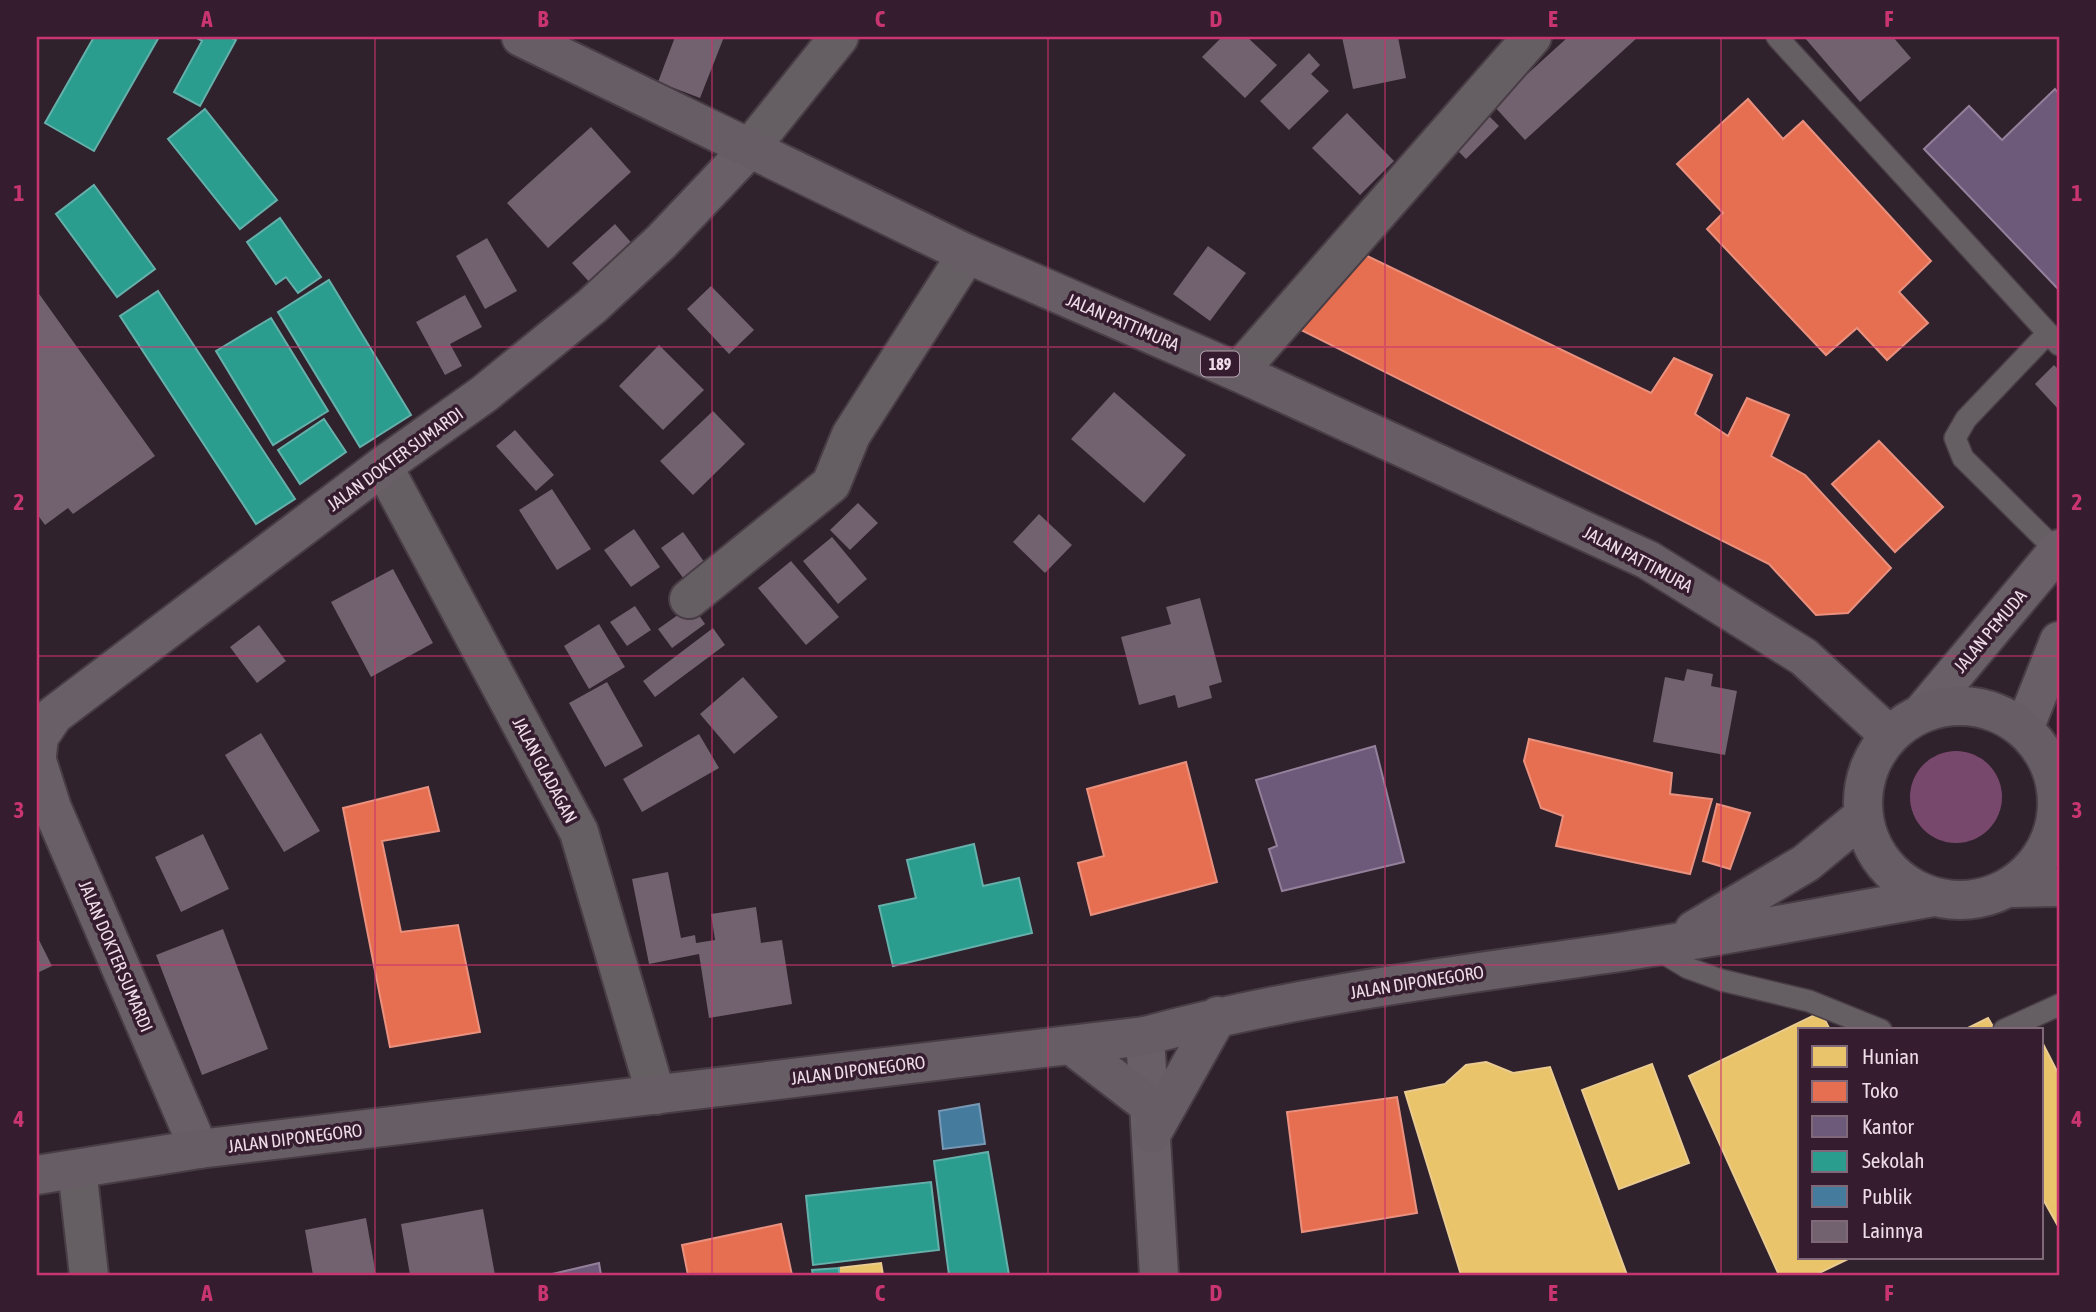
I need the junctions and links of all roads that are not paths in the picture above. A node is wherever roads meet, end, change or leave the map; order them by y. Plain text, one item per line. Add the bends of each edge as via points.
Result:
1 (522, 37) edge
2 (839, 37) edge
3 (1532, 37) edge
4 (1777, 37) edge
5 (749, 149) junction
6 (967, 254) junction
7 (2053, 340) edge
8 (1238, 372) junction
9 (383, 466) junction
10 (2058, 550) edge
11 (689, 599) dead end
12 (2059, 641) edge
13 (1922, 713) junction
14 (1890, 736) junction
15 (2042, 749) edge
16 (37, 755) edge
17 (37, 761) edge
18 (1863, 816) junction
19 (2059, 887) edge
20 (2007, 888) junction
21 (1934, 898) junction
22 (1664, 944) junction
23 (2059, 1005) edge
24 (1217, 1016) junction
25 (1876, 1028) edge
26 (2008, 1028) edge
27 (1145, 1036) junction
28 (1071, 1045) junction
29 (656, 1095) junction
30 (1151, 1119) junction
31 (199, 1149) junction
32 (77, 1169) junction
33 (37, 1175) edge
34 (89, 1275) edge
35 (1158, 1275) edge

1 - 5 main road, JALAN PATTIMURA / 189
2 - 5 street
3 - 8 street
4 - 7 lane
5 - 6 main road, JALAN PATTIMURA / 189
5 - 9 street, JALAN DOKTER SUMARDI via 592,306 484,394
6 - 8 main road, JALAN PATTIMURA / 189
6 - 11 street via 851,435 831,484
7 - 10 lane via 1966,419 1955,438 1963,458
8 - 14 main road, JALAN PATTIMURA / 189 via 1648,560 1804,657
9 - 16 street, JALAN DOKTER SUMARDI via 54,715 39,737
9 - 29 street, JALAN GLADAGAN via 579,832
10 - 13 street, JALAN PEMUDA
12 - 15 street
13 - 14 main road
13 - 15 main road via 1975,707 2001,715
14 - 18 main road via 1868,773
15 - 20 main road via 2054,779 2057,811 2052,831 2032,869
17 - 31 street, JALAN DOKTER SUMARDI via 52,808
18 - 21 main road via 1871,843 1886,867 1908,886
18 - 22 main road, JALAN DIPONEGORO via 1806,863
19 - 20 main road
20 - 21 main road via 1984,898
21 - 22 main road, JALAN DIPONEGORO
22 - 24 main road, JALAN DIPONEGORO
22 - 25 lane via 1688,968 1809,1001
23 - 26 lane
24 - 27 main road, JALAN DIPONEGORO
24 - 30 main road
27 - 28 main road, JALAN DIPONEGORO
27 - 30 street
28 - 29 main road, JALAN DIPONEGORO
28 - 30 main road
29 - 31 main road, JALAN DIPONEGORO
30 - 35 street
31 - 32 main road, JALAN DIPONEGORO
32 - 33 main road, JALAN DIPONEGORO
32 - 34 street

